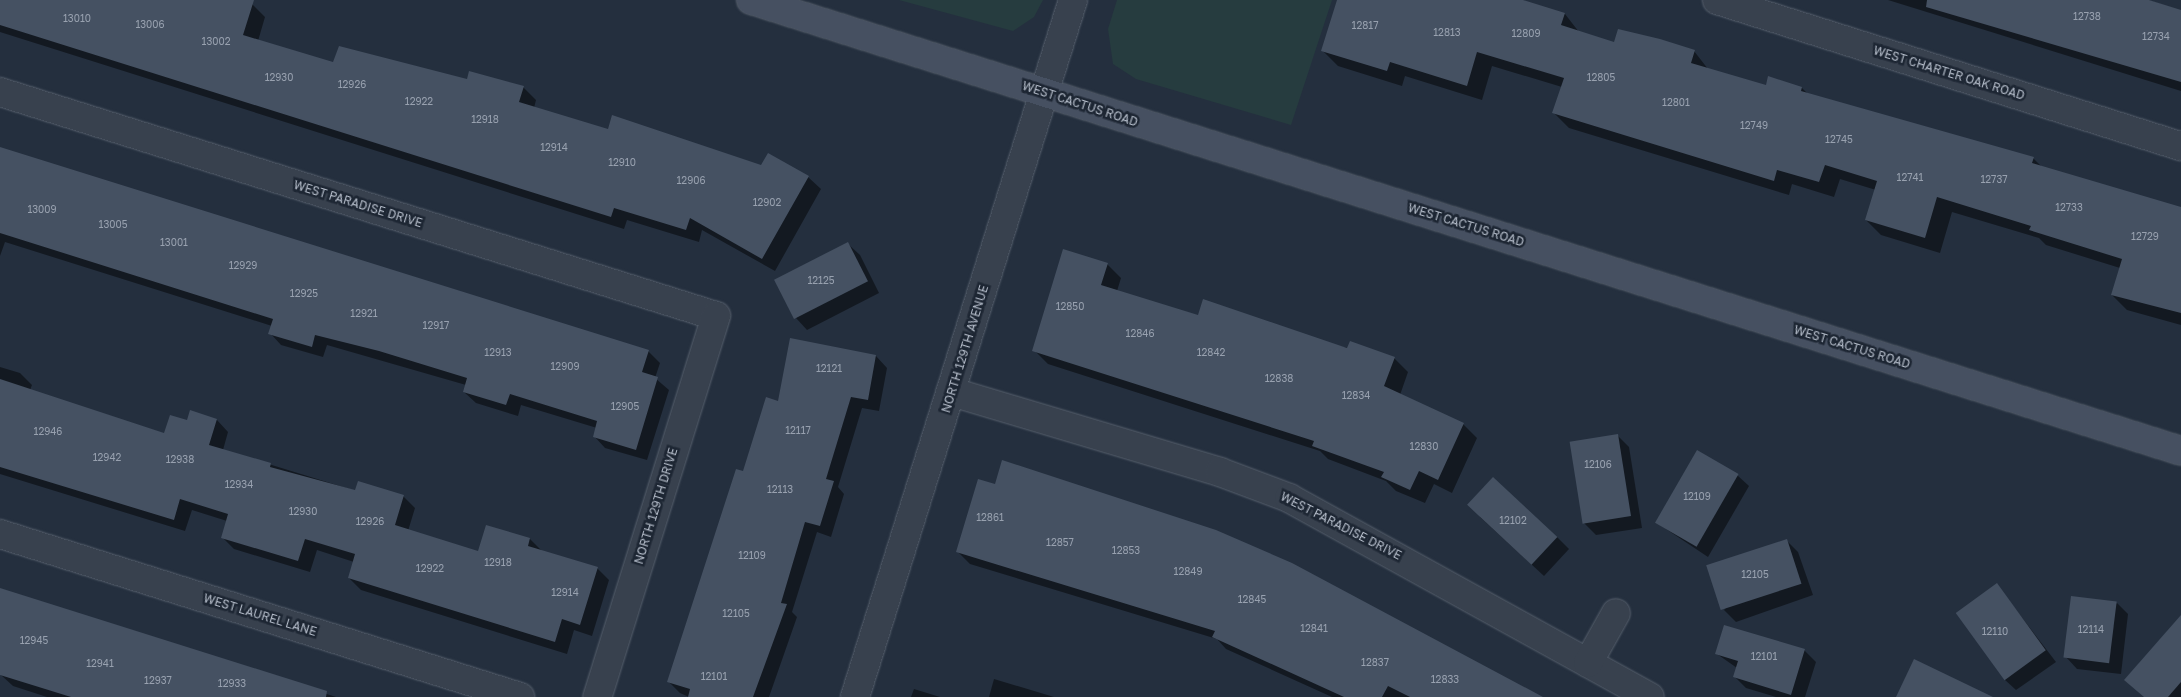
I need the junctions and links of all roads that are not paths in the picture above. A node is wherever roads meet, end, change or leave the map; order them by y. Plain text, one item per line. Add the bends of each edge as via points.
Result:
1 (751, 0) edge
2 (1073, 0) edge
3 (1717, 0) edge
4 (0, 92) edge
5 (1044, 92) junction
6 (2181, 146) edge
7 (716, 316) joint
8 (952, 392) junction
9 (2181, 451) edge
10 (0, 534) edge
11 (1616, 613) dead end
12 (1588, 662) junction
13 (520, 697) edge
14 (597, 697) edge
15 (855, 697) edge
16 (1650, 697) edge

1 - 5 main road, WEST CACTUS ROAD
2 - 5 street, NORTH 129TH AVENUE
3 - 6 street, WEST CHARTER OAK ROAD
4 - 7 street, WEST PARADISE DRIVE
5 - 8 street, NORTH 129TH AVENUE
5 - 9 main road, WEST CACTUS ROAD
7 - 14 street, NORTH 129TH DRIVE
8 - 12 street, WEST PARADISE DRIVE via 1220,472 1289,498
8 - 15 street, NORTH 129TH AVENUE
10 - 13 street, WEST LAUREL LANE
11 - 12 street
12 - 16 street, WEST PARADISE DRIVE

